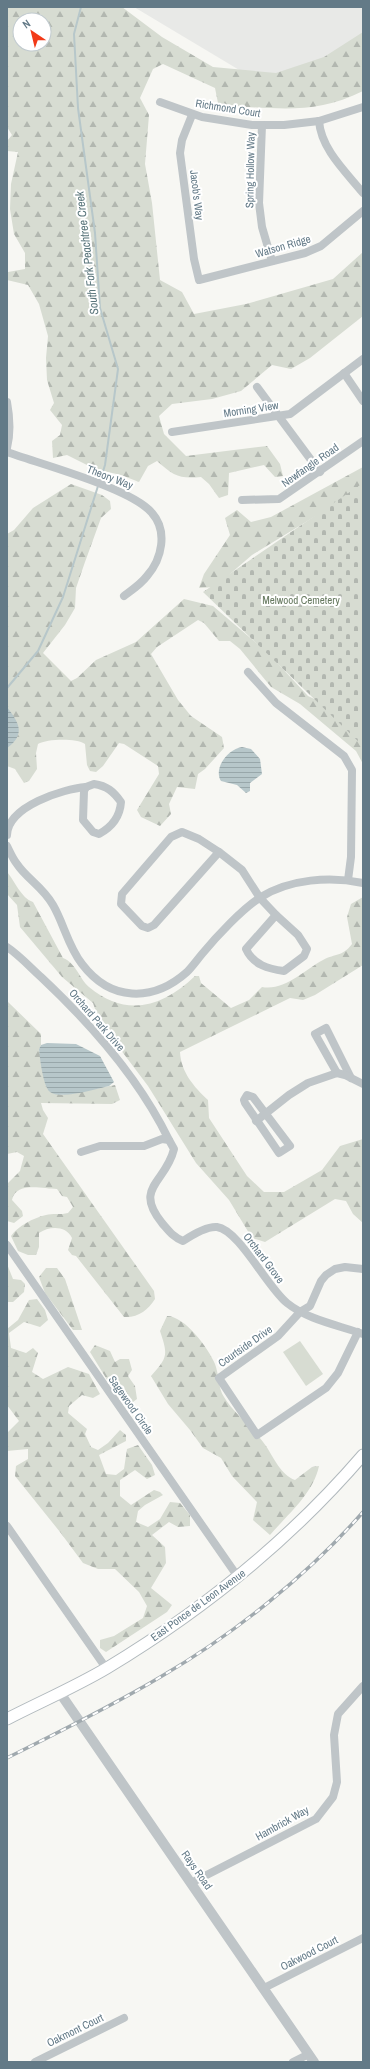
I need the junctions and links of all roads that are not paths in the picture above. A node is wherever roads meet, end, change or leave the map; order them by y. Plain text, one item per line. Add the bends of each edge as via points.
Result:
1 (160, 102) dead end
2 (363, 107) edge
3 (192, 114) junction
4 (319, 121) junction
5 (262, 125) junction
6 (363, 193) edge
7 (363, 211) edge
8 (272, 261) junction
9 (199, 280) joint
10 (363, 359) edge
11 (344, 373) junction
12 (257, 387) dead end
13 (363, 401) edge
14 (7, 402) edge
15 (279, 417) junction
16 (172, 432) dead end
17 (363, 441) edge
18 (7, 448) edge
19 (7, 452) edge
20 (320, 472) junction
21 (242, 500) dead end
22 (124, 596) dead end
23 (248, 672) dead end
24 (86, 787) junction
25 (7, 835) edge
26 (7, 846) edge
27 (219, 852) junction
28 (348, 880) junction
29 (363, 883) edge
30 (260, 898) junction
31 (276, 915) junction
32 (7, 947) edge
33 (337, 1073) junction
34 (351, 1078) junction
35 (363, 1084) edge
36 (266, 1114) junction
37 (256, 1120) junction
38 (169, 1140) junction
39 (81, 1152) dead end
40 (7, 1245) edge
41 (363, 1269) edge
42 (300, 1312) junction
43 (360, 1333) edge
44 (363, 1456) edge
45 (7, 1526) edge
46 (238, 1577) junction
47 (106, 1668) junction
48 (363, 1686) edge
49 (60, 1693) junction
50 (7, 1718) edge
51 (191, 1883) junction
52 (363, 1938) edge
53 (264, 1988) junction
54 (124, 2018) dead end
55 (312, 2058) edge
56 (35, 2062) edge
57 (293, 2062) edge

1 - 3 street, Richmond Court
2 - 4 street, Richmond Court
3 - 5 street, Richmond Court
3 - 9 street, Jacob's Way via 180,153
4 - 5 street, Richmond Court
4 - 6 street via 324,142
5 - 8 street, Spring Hollow Way via 259,203 262,227
7 - 8 street, Watson Ridge via 321,246 306,253
8 - 9 street, Watson Ridge
10 - 11 street, Morning View
11 - 13 street
11 - 15 street, Morning View via 290,414
12 - 15 street
14 - 18 street via 10,420
15 - 16 street, Morning View
15 - 20 street
17 - 20 street, Newfangle Road
19 - 22 street, Theory Way via 105,486 136,499 152,512 161,528 161,546 155,566 146,578
20 - 21 street, Newfangle Road via 279,499
23 - 28 street via 276,704 344,756 352,770 351,857
24 - 24 street via 94,784 104,785 112,790 121,802 120,814 99,834 93,832 83,820
24 - 25 street via 50,794 22,811 11,823
26 - 30 street via 17,865 36,882 53,905 66,938 82,964 98,982 116,992 137,995 161,989 187,972 203,952
27 - 27 street via 154,925 148,928 142,926 121,904 122,894 171,837 182,832
27 - 30 street via 242,870
28 - 29 street
28 - 30 street via 298,882 278,888
30 - 31 street
31 - 31 street via 246,949 260,965 284,971 304,956 307,949 298,935
32 - 38 street, Orchard Park Drive via 59,993 104,1042 159,1118
33 - 34 street
33 - 34 street via 315,1034 326,1028
33 - 36 street via 308,1083
34 - 35 street
36 - 37 street
36 - 37 street via 252,1096 247,1095 244,1100
36 - 37 street via 290,1146 279,1154
38 - 39 street via 162,1139 144,1146 100,1146
38 - 42 street, Orchard Grove via 174,1149 172,1160 154,1186 150,1197 152,1210 174,1238 183,1241 199,1231 217,1227 233,1234 276,1292
40 - 46 street, Sagewood Circle
41 - 42 street via 335,1268 321,1281 310,1306
42 - 43 street
42 - 43 street, Courtside Drive via 278,1336 219,1378 257,1435 326,1388 338,1373
44 - 46 main road, East Ponce de Leon Avenue via 291,1532
45 - 47 street
46 - 47 main road, East Ponce de Leon Avenue via 176,1624
47 - 49 main road, East Ponce de Leon Avenue
48 - 51 street, Hambrick Way via 338,1714 334,1735 337,1782 333,1797 316,1819
49 - 50 main road, East Ponce de Leon Avenue
49 - 51 street, Rays Road
51 - 53 street, Rays Road
52 - 53 street, Oakwood Court
53 - 55 street, Rays Road
54 - 56 street, Oakmont Court
55 - 57 street

